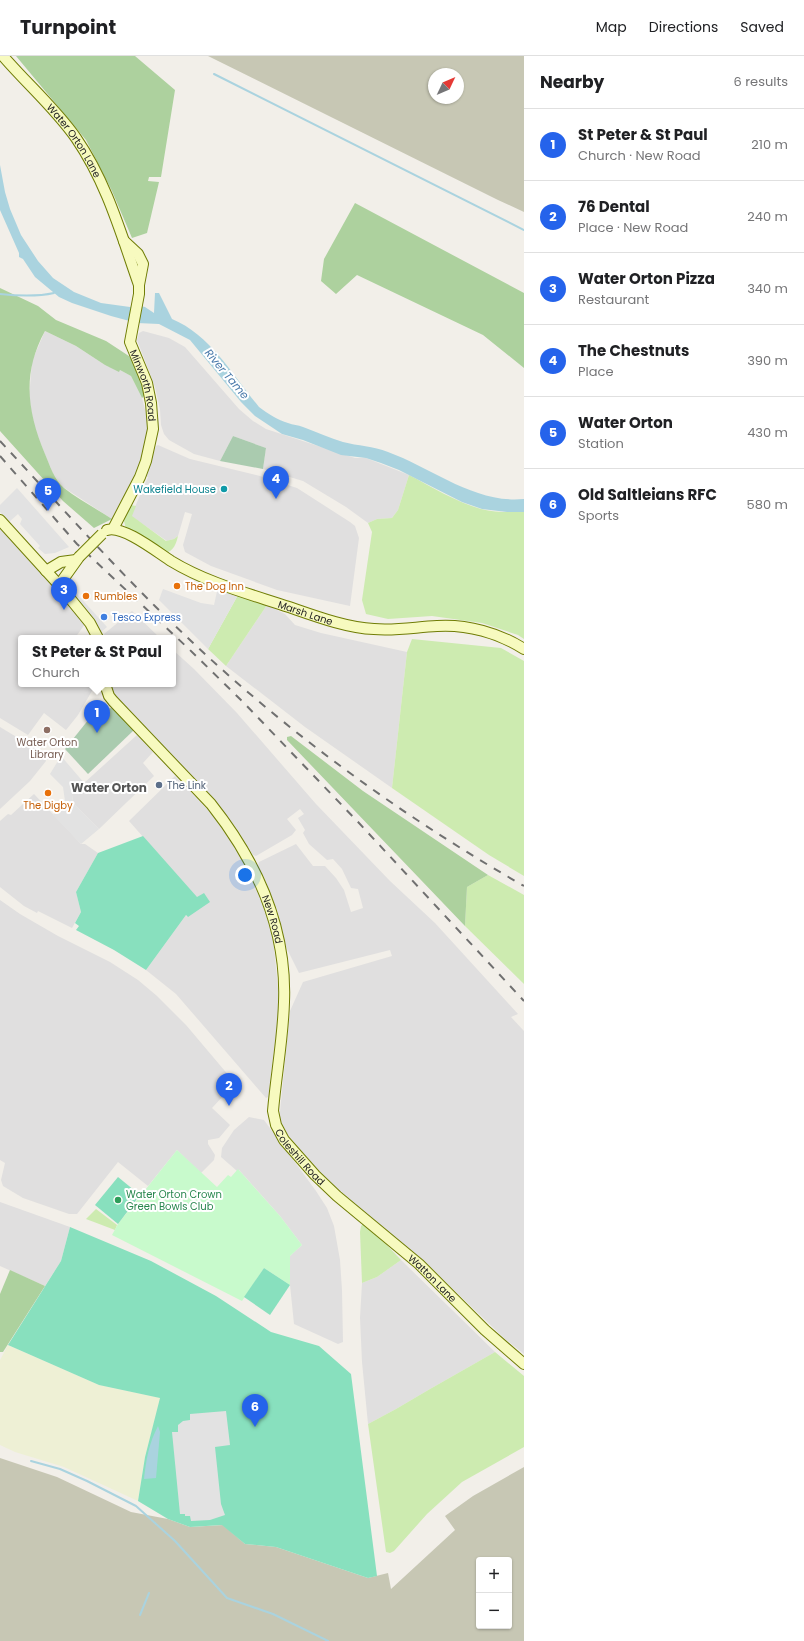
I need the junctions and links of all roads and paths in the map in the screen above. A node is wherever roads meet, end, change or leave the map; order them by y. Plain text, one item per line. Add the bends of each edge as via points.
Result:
1 (3, 56) edge
2 (139, 289) joint
3 (0, 520) edge
4 (112, 529) junction
5 (77, 558) junction
6 (46, 571) junction
7 (59, 585) junction
8 (96, 635) edge
9 (524, 648) edge
10 (106, 687) edge
11 (273, 1111) joint
12 (337, 1196) joint
13 (524, 1364) edge

1 - 2 main road, Water Orton Lane via 58,115 90,161 106,192
2 - 4 main road, Minworth Road via 131,345 147,383 154,429 140,477
3 - 6 main road
4 - 5 main road, bridge via 102,534
4 - 9 main road, Marsh Lane via 126,533 199,576 344,624 381,630 439,626 474,628
5 - 6 main road via 61,562
5 - 7 main road
6 - 7 main road
7 - 8 main road via 90,623
10 - 11 main road, New Road via 113,700 211,804 247,855 265,893 278,936 284,981
11 - 12 main road, Coleshill Road via 276,1125 284,1140
12 - 13 main road, Watton Lane via 419,1264 485,1330

